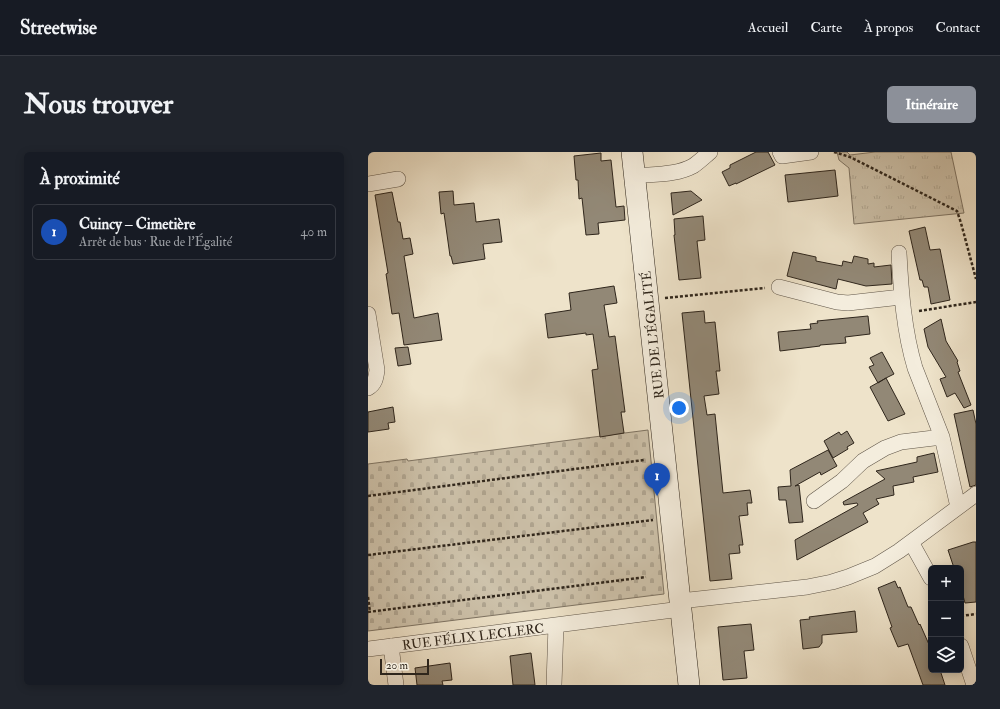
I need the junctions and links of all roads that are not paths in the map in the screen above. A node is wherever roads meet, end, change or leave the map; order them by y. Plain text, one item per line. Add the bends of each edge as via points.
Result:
1 (632, 152) edge
2 (710, 152) edge
3 (780, 152) edge
4 (811, 152) edge
5 (635, 176) junction
6 (398, 179) dead end
7 (368, 184) edge
8 (899, 254) dead end
9 (780, 287) road end
10 (901, 297) junction
11 (368, 314) edge
12 (368, 388) edge
13 (942, 437) junction
14 (976, 494) edge
15 (814, 501) dead end
16 (958, 507) junction
17 (911, 542) junction
18 (928, 573) edge
19 (681, 605) junction
20 (556, 625) junction
21 (391, 646) junction
22 (368, 649) edge
23 (964, 655) edge
24 (396, 685) edge
25 (554, 685) edge
26 (689, 685) edge
27 (974, 685) edge

1 - 5 street, RUE DE L'ÉGALITÉ
2 - 5 street via 684,170
3 - 4 street via 782,156
5 - 19 street, RUE DE L'ÉGALITÉ
6 - 7 street
8 - 10 street
9 - 10 street via 848,303
10 - 13 street via 908,343 915,368
11 - 12 street via 377,370 374,384
13 - 15 street via 901,442 885,448 862,461 842,482
13 - 16 street
14 - 16 street, RUE FÉLIX LECLERC
16 - 17 street, RUE FÉLIX LECLERC
17 - 18 street
17 - 19 street, RUE FÉLIX LECLERC via 875,566 832,582
19 - 20 street, RUE FÉLIX LECLERC
19 - 26 street, RUE DE L'ÉGALITÉ
20 - 21 street, RUE FÉLIX LECLERC
20 - 25 street, RUE FÉLIX LECLERC
21 - 22 street, RUE FÉLIX LECLERC
21 - 24 street, RUE FÉLIX LECLERC
23 - 27 street

